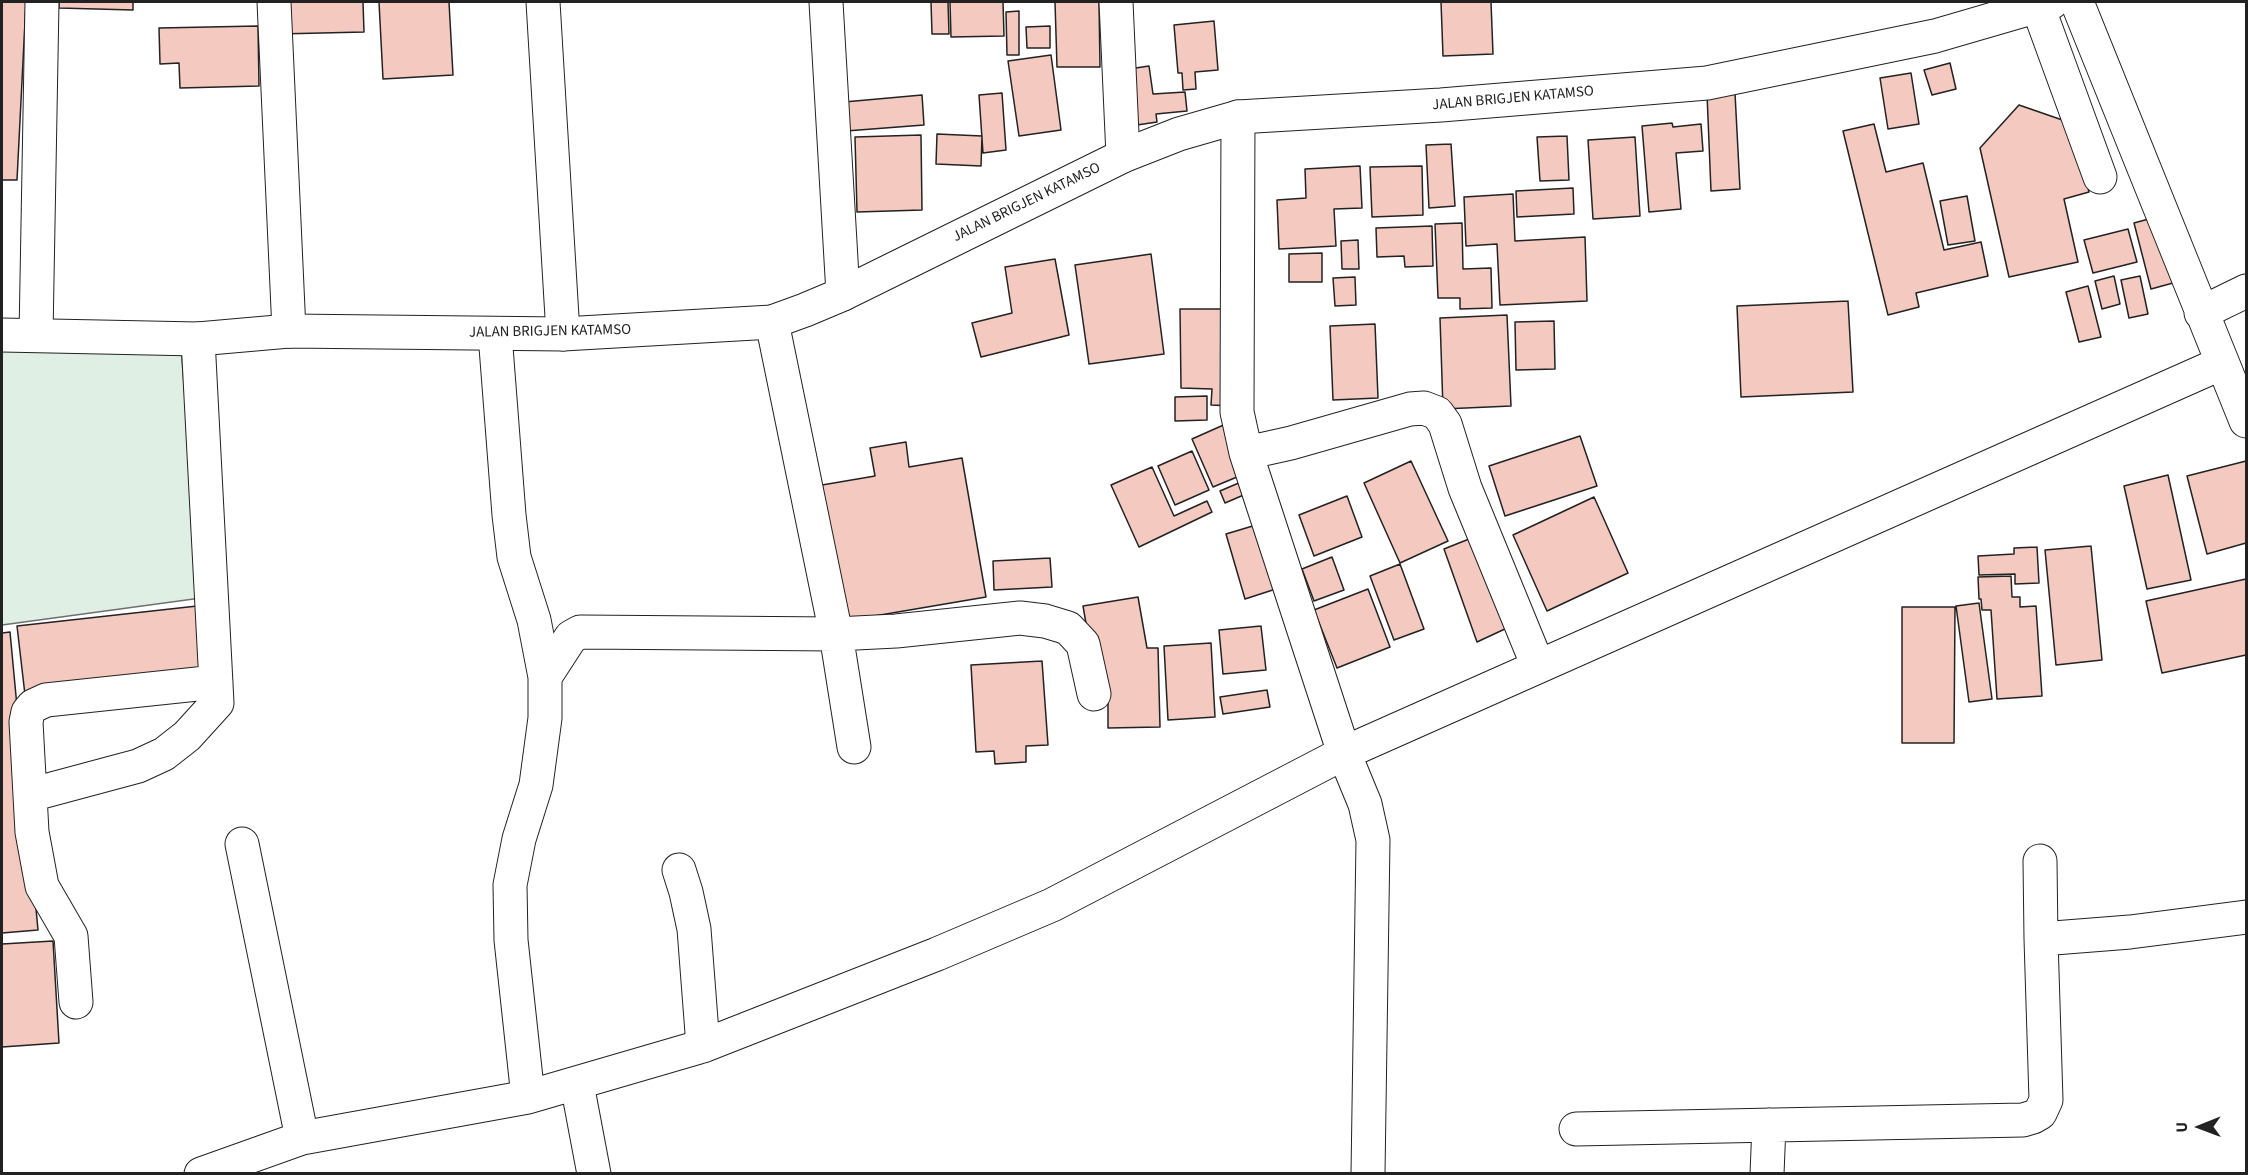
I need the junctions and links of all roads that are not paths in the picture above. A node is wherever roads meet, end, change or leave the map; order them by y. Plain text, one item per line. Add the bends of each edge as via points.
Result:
1 (42, 2) edge
2 (274, 2) edge
3 (543, 2) edge
4 (826, 2) edge
5 (1116, 2) edge
6 (2077, 2) edge
7 (2045, 4) edge
8 (1238, 117) junction
9 (1123, 156) junction
10 (2100, 177) dead end
11 (2247, 291) edge
12 (843, 294) junction
13 (2201, 313) junction
14 (772, 322) junction
15 (289, 331) junction
16 (495, 334) junction
17 (563, 334) junction
18 (36, 335) junction
19 (2, 336) edge
20 (198, 339) junction
21 (2222, 363) junction
22 (2247, 421) edge
23 (1246, 453) junction
24 (836, 634) junction
25 (1538, 666) junction
26 (545, 677) junction
27 (216, 682) junction
28 (1094, 694) dead end
29 (854, 747) dead end
30 (1344, 753) junction
31 (30, 795) junction
32 (242, 844) dead end
33 (2040, 861) dead end
34 (679, 870) dead end
35 (2247, 917) edge
36 (2041, 939) junction
37 (76, 1002) dead end
38 (703, 1046) junction
39 (577, 1084) junction
40 (528, 1098) junction
41 (1769, 1125) junction
42 (1576, 1129) dead end
43 (302, 1138) junction
44 (201, 1173) edge
45 (594, 1173) edge
46 (1368, 1173) edge
47 (1767, 1173) edge

1 - 18 street
2 - 15 street
3 - 17 street
4 - 12 street
5 - 9 street
6 - 13 street
7 - 8 street, JALAN BRIGJEN KATAMSO via 1935,36 1707,83
7 - 10 street
8 - 9 street, JALAN BRIGJEN KATAMSO
8 - 23 street via 1237,412
9 - 12 street, JALAN BRIGJEN KATAMSO
11 - 13 street
12 - 14 street, JALAN BRIGJEN KATAMSO
13 - 21 street
14 - 17 street, JALAN BRIGJEN KATAMSO
14 - 24 street
15 - 16 street, JALAN BRIGJEN KATAMSO
15 - 20 street, JALAN BRIGJEN KATAMSO
16 - 17 street, JALAN BRIGJEN KATAMSO
16 - 26 street via 514,557 534,620
18 - 19 street, JALAN BRIGJEN KATAMSO
18 - 20 street, JALAN BRIGJEN KATAMSO
20 - 27 street
21 - 22 street
21 - 25 street
23 - 25 street via 1410,409 1424,408 1437,413 1445,424 1465,488
23 - 30 street
24 - 26 street via 580,632 571,637
24 - 28 street via 1020,618 1045,621 1068,628 1083,644
24 - 29 street
25 - 30 street
26 - 40 street via 545,718 536,785 510,885 511,940
27 - 31 street via 217,703 164,754 138,766
27 - 31 street via 46,700 33,706 26,722
30 - 38 street via 1052,905
30 - 46 street via 1365,804 1373,840
31 - 37 street via 42,886 71,936
32 - 43 street
33 - 36 street
34 - 38 street via 693,929
35 - 36 street
36 - 41 street via 2046,1100 2040,1113 2023,1120
38 - 39 street
39 - 40 street
39 - 45 street
40 - 43 street
41 - 42 street
41 - 47 street
43 - 44 street

